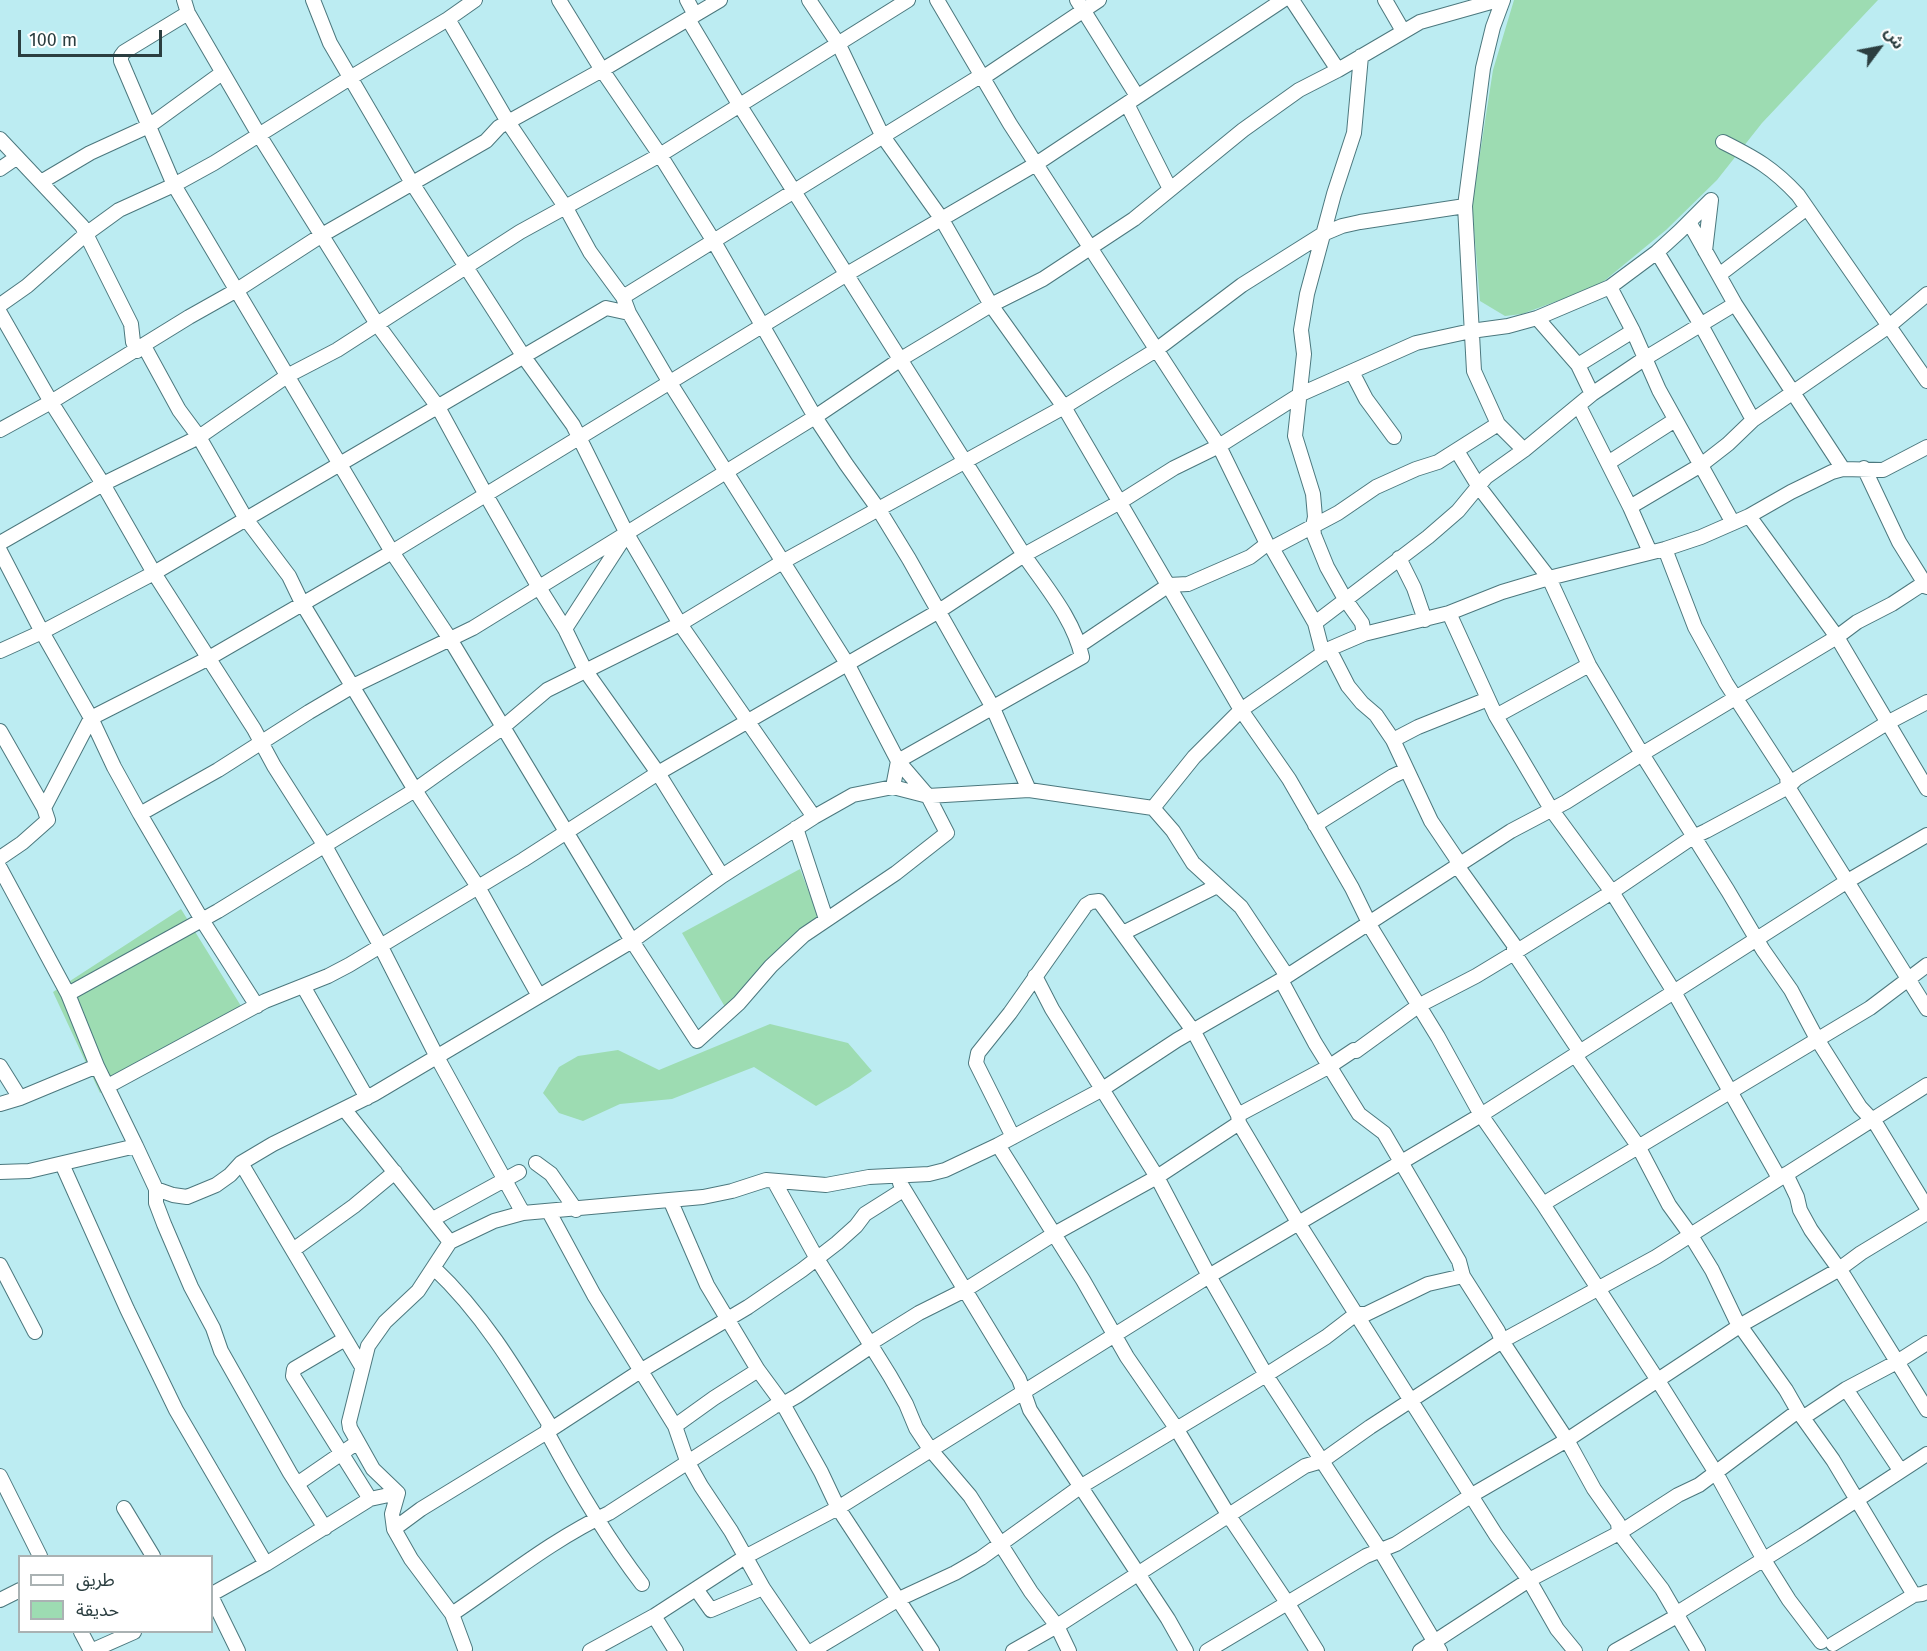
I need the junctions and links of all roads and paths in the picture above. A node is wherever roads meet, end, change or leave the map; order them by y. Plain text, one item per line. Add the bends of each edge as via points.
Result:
1 (313, 0) edge
2 (475, 0) edge
3 (559, 0) edge
4 (687, 0) edge
5 (720, 0) edge
6 (808, 0) edge
7 (908, 0) edge
8 (937, 0) edge
9 (1099, 0) edge
10 (1283, 0) edge
11 (1292, 0) edge
12 (1385, 0) edge
13 (1498, 0) edge
14 (1503, 0) edge
15 (1080, 5) edge
16 (186, 7) edge
17 (692, 17) junction
18 (448, 19) junction
19 (1402, 31) junction
20 (838, 45) junction
21 (1361, 57) junction
22 (602, 70) junction
23 (1338, 70) junction
24 (222, 73) junction
25 (983, 76) junction
26 (350, 78) junction
27 (1132, 100) junction
28 (740, 106) junction
29 (508, 122) junction
30 (149, 126) junction
31 (259, 135) junction
32 (882, 135) junction
33 (0, 139) edge
34 (1723, 142) dead end
35 (660, 154) junction
36 (16, 158) junction
37 (1036, 164) junction
38 (0, 169) edge
39 (41, 182) junction
40 (412, 183) junction
41 (174, 185) junction
42 (794, 189) junction
43 (1170, 189) junction
44 (1465, 206) junction
45 (566, 208) junction
46 (1807, 208) junction
47 (941, 219) junction
48 (1689, 222) junction
49 (86, 234) junction
50 (1323, 234) junction
51 (322, 235) junction
52 (713, 240) junction
53 (1090, 248) junction
54 (1705, 251) junction
55 (1657, 252) junction
56 (465, 267) junction
57 (847, 274) junction
58 (1719, 275) junction
59 (1610, 287) junction
60 (237, 290) junction
61 (1927, 294) edge
62 (623, 297) junction
63 (1735, 304) junction
64 (0, 305) edge
65 (991, 305) junction
66 (0, 313) edge
67 (629, 313) junction
68 (1537, 318) junction
69 (377, 324) junction
70 (1701, 325) junction
71 (1889, 326) junction
72 (762, 327) junction
73 (1471, 331) junction
74 (1633, 331) junction
75 (140, 349) junction
76 (1156, 350) junction
77 (524, 357) junction
78 (901, 359) junction
79 (1644, 359) junction
80 (1578, 365) junction
81 (1352, 372) junction
82 (287, 376) junction
83 (1927, 381) edge
84 (670, 383) junction
85 (1792, 393) junction
86 (1301, 394) junction
87 (1592, 394) junction
88 (51, 402) junction
89 (1579, 406) junction
90 (438, 407) junction
91 (1064, 407) junction
92 (815, 417) junction
93 (1675, 420) junction
94 (1753, 420) junction
95 (1498, 424) junction
96 (0, 430) edge
97 (198, 437) junction
98 (1394, 437) dead end
99 (579, 439) junction
100 (1219, 446) junction
101 (1927, 447) edge
102 (1524, 450) junction
103 (1457, 451) junction
104 (965, 462) junction
105 (1608, 464) junction
106 (339, 465) junction
107 (1701, 465) junction
108 (1864, 468) junction
109 (1843, 469) junction
110 (726, 472) junction
111 (103, 484) junction
112 (1479, 487) junction
113 (486, 495) junction
114 (1120, 502) junction
115 (1630, 507) junction
116 (879, 510) junction
117 (1749, 516) junction
118 (246, 519) junction
119 (1733, 523) junction
120 (1313, 526) junction
121 (627, 534) junction
122 (0, 543) edge
123 (1269, 546) junction
124 (1665, 549) junction
125 (0, 551) edge
126 (392, 552) junction
127 (1650, 552) junction
128 (1024, 555) junction
129 (1400, 558) junction
130 (784, 561) junction
131 (154, 573) junction
132 (1549, 578) junction
133 (1926, 584) edge
134 (1169, 585) junction
135 (538, 586) junction
136 (1345, 599) junction
137 (302, 603) junction
138 (939, 611) junction
139 (1449, 613) junction
140 (1425, 620) junction
141 (1315, 623) junction
142 (680, 624) junction
143 (565, 629) junction
144 (42, 632) junction
145 (1365, 634) junction
146 (1837, 637) junction
147 (450, 639) junction
148 (1080, 645) junction
149 (0, 651) edge
150 (1326, 652) junction
151 (209, 658) junction
152 (848, 665) junction
153 (1589, 665) junction
154 (585, 670) junction
155 (353, 686) junction
156 (1736, 698) junction
157 (1488, 699) junction
158 (1927, 702) edge
159 (992, 706) junction
160 (1241, 710) junction
161 (1496, 716) junction
162 (91, 718) junction
163 (748, 723) junction
164 (1887, 723) junction
165 (502, 728) junction
166 (0, 731) edge
167 (1393, 740) junction
168 (262, 742) junction
169 (1642, 754) junction
170 (898, 761) junction
171 (1406, 770) junction
172 (658, 773) junction
173 (893, 787) junction
174 (1788, 787) junction
175 (1927, 789) edge
176 (416, 790) junction
177 (1029, 790) junction
178 (928, 796) junction
179 (44, 808) junction
180 (1154, 808) junction
181 (1551, 809) junction
182 (140, 814) junction
183 (814, 817) junction
184 (1315, 825) junction
185 (796, 828) junction
186 (568, 832) junction
187 (1927, 836) edge
188 (1693, 837) junction
189 (325, 846) junction
190 (0, 858) edge
191 (1458, 867) junction
192 (0, 868) edge
193 (722, 876) junction
194 (1846, 882) junction
195 (1217, 886) junction
196 (478, 887) junction
197 (1612, 892) junction
198 (826, 919) junction
199 (202, 920) junction
200 (1370, 921) junction
201 (1123, 933) junction
202 (1757, 939) junction
203 (632, 941) junction
204 (380, 945) junction
205 (1514, 953) junction
206 (1927, 965) edge
207 (1035, 976) junction
208 (1284, 978) junction
209 (1908, 981) junction
210 (303, 986) junction
211 (1674, 992) junction
212 (68, 994) junction
213 (539, 996) junction
214 (257, 1006) junction
215 (1418, 1006) junction
216 (1927, 1010) edge
217 (1194, 1032) junction
218 (1817, 1039) junction
219 (1577, 1053) junction
220 (437, 1057) junction
221 (0, 1066) edge
222 (97, 1066) junction
223 (1330, 1066) junction
224 (1927, 1085) edge
225 (108, 1086) junction
226 (1101, 1090) junction
227 (1730, 1093) junction
228 (20, 1098) junction
229 (367, 1098) junction
230 (0, 1104) edge
231 (345, 1110) junction
232 (1481, 1115) junction
233 (1239, 1119) junction
234 (1870, 1120) junction
235 (1013, 1137) junction
236 (998, 1145) junction
237 (136, 1146) junction
238 (1638, 1146) junction
239 (241, 1163) junction
240 (536, 1163) dead end
241 (62, 1164) junction
242 (1400, 1164) junction
243 (0, 1172) edge
244 (519, 1172) dead end
245 (395, 1173) junction
246 (897, 1176) junction
247 (1783, 1176) junction
248 (1157, 1177) junction
249 (506, 1179) junction
250 (774, 1181) junction
251 (156, 1189) junction
252 (903, 1191) junction
253 (671, 1202) junction
254 (1543, 1204) junction
255 (1927, 1208) edge
256 (576, 1210) junction
257 (549, 1212) junction
258 (523, 1213) junction
259 (1927, 1213) edge
260 (433, 1219) junction
261 (1299, 1224) junction
262 (1054, 1234) junction
263 (1690, 1234) junction
264 (450, 1242) junction
265 (293, 1250) junction
266 (816, 1257) junction
267 (0, 1265) edge
268 (434, 1268) junction
269 (1839, 1270) junction
270 (1209, 1276) junction
271 (1463, 1276) junction
272 (1597, 1288) junction
273 (964, 1290) junction
274 (1356, 1314) junction
275 (728, 1318) junction
276 (1741, 1325) junction
277 (35, 1332) dead end
278 (1115, 1335) junction
279 (345, 1339) junction
280 (1502, 1341) junction
281 (1927, 1343) edge
282 (870, 1347) junction
283 (1897, 1362) junction
284 (362, 1367) junction
285 (642, 1370) junction
286 (758, 1370) junction
287 (1266, 1375) junction
288 (1657, 1379) junction
289 (1846, 1389) junction
290 (1023, 1394) junction
291 (1411, 1401) junction
292 (783, 1404) junction
293 (1927, 1410) edge
294 (1801, 1414) junction
295 (675, 1426) junction
296 (1176, 1428) junction
297 (547, 1432) junction
298 (1566, 1440) junction
299 (358, 1442) junction
300 (930, 1449) junction
301 (340, 1454) junction
302 (1927, 1454) edge
303 (687, 1461) junction
304 (1322, 1461) junction
305 (1900, 1470) junction
306 (1716, 1473) junction
307 (0, 1476) edge
308 (297, 1484) junction
309 (1080, 1487) junction
310 (398, 1493) junction
311 (1472, 1495) junction
312 (1858, 1498) junction
313 (370, 1499) junction
314 (124, 1508) dead end
315 (838, 1508) junction
316 (1229, 1516) junction
317 (597, 1518) junction
318 (325, 1528) junction
319 (394, 1529) junction
320 (1619, 1533) junction
321 (1000, 1544) junction
322 (1380, 1550) junction
323 (39, 1555) edge
324 (152, 1555) edge
325 (745, 1557) junction
326 (1764, 1560) junction
327 (266, 1564) junction
328 (1137, 1573) junction
329 (1528, 1580) junction
330 (642, 1584) dead end
331 (764, 1588) junction
332 (696, 1589) junction
333 (18, 1591) edge
334 (213, 1595) edge
335 (1923, 1596) edge
336 (213, 1598) edge
337 (899, 1599) junction
338 (0, 1600) edge
339 (1288, 1604) junction
340 (452, 1614) junction
341 (654, 1616) junction
342 (1677, 1616) junction
343 (1057, 1626) junction
344 (82, 1633) edge
345 (133, 1633) edge
346 (120, 1646) edge
347 (1438, 1646) edge
348 (1826, 1647) edge
349 (464, 1650) edge
350 (238, 1651) edge
351 (590, 1651) edge
352 (676, 1651) edge
353 (806, 1651) edge
354 (812, 1651) edge
355 (932, 1651) edge
356 (1013, 1651) edge
357 (1069, 1651) edge
358 (1186, 1651) edge
359 (1207, 1651) edge
360 (1317, 1651) edge
361 (1420, 1651) edge
362 (1575, 1651) edge
363 (1615, 1651) edge
364 (1698, 1651) edge

1 - 26 street
2 - 18 street
3 - 22 street
4 - 17 street
5 - 17 street
6 - 20 street
7 - 20 street
8 - 25 street
9 - 15 street
10 - 27 street
11 - 23 street
12 - 19 street
13 - 19 street via 1427,19
14 - 44 street via 1483,68
15 - 25 street
15 - 27 street
16 - 24 street
16 - 30 street via 121,56
17 - 22 street
17 - 28 street
18 - 26 street
18 - 29 street
19 - 21 street
20 - 28 street
20 - 32 street
21 - 23 street
21 - 50 street via 1354,133
22 - 29 street
22 - 35 street
23 - 43 street via 1299,90
24 - 30 street
24 - 31 street
25 - 32 street
25 - 37 street
26 - 31 street
26 - 40 street
27 - 37 street
27 - 43 street
28 - 35 street
28 - 42 street
29 - 40 street via 486,141
29 - 45 street
30 - 39 street via 90,153
30 - 41 street
31 - 41 street
31 - 51 street
32 - 42 street
32 - 47 street
33 - 36 street
34 - 46 street via 1762,162 1783,179
35 - 45 street
35 - 52 street
36 - 38 street
36 - 39 street
37 - 47 street
37 - 53 street
39 - 49 street
40 - 51 street
40 - 56 street
41 - 49 street via 119,210
41 - 60 street
42 - 52 street
42 - 57 street
43 - 53 street
44 - 50 street via 1351,224
44 - 73 street
45 - 56 street
45 - 62 street via 590,252
46 - 58 street
46 - 71 street
47 - 57 street
47 - 65 street
48 - 54 street
48 - 54 street via 1711,200
48 - 55 street
49 - 64 street
49 - 75 street via 131,324 133,342
50 - 76 street via 1242,285
50 - 86 street via 1301,330
51 - 60 street
51 - 69 street
52 - 62 street
52 - 72 street
53 - 65 street via 1043,279
53 - 76 street
54 - 58 street
55 - 59 street
55 - 70 street
56 - 69 street
56 - 77 street
57 - 72 street
57 - 78 street
58 - 63 street
59 - 68 street
59 - 74 street
60 - 75 street
60 - 82 street
61 - 71 street
62 - 67 street
63 - 70 street
63 - 85 street
65 - 78 street
65 - 91 street
66 - 88 street
67 - 77 street via 606,308
67 - 84 street
68 - 73 street
68 - 80 street
69 - 82 street
69 - 90 street
70 - 79 street
70 - 94 street
71 - 83 street
71 - 85 street
72 - 84 street
72 - 92 street
73 - 81 street via 1416,343
73 - 95 street via 1474,371
74 - 79 street
74 - 80 street
75 - 88 street
75 - 97 street
76 - 91 street
76 - 100 street
77 - 90 street
77 - 99 street
78 - 92 street
78 - 104 street
79 - 87 street
79 - 93 street
80 - 87 street
81 - 86 street
81 - 98 street
82 - 97 street
82 - 106 street
84 - 99 street
84 - 110 street
85 - 94 street
85 - 109 street
86 - 100 street
86 - 120 street via 1295,436 1313,494
87 - 89 street
88 - 96 street
88 - 111 street
89 - 102 street
89 - 105 street
90 - 106 street
90 - 113 street
91 - 104 street
91 - 114 street
92 - 110 street
92 - 116 street
93 - 105 street
93 - 107 street
94 - 107 street
95 - 102 street
95 - 103 street
97 - 111 street
97 - 118 street
99 - 113 street
99 - 121 street
100 - 114 street via 1174,468
100 - 123 street
101 - 108 street via 1883,470
102 - 112 street via 1486,477
103 - 112 street
103 - 120 street via 1376,487
104 - 116 street
104 - 128 street
105 - 115 street
106 - 118 street
106 - 126 street
107 - 115 street
107 - 119 street
108 - 109 street
108 - 133 street via 1899,542
109 - 117 street
110 - 121 street
110 - 130 street
111 - 122 street
111 - 131 street
112 - 129 street via 1452,517
112 - 132 street
113 - 126 street
113 - 135 street
114 - 128 street
114 - 134 street
115 - 127 street
116 - 130 street
116 - 138 street
117 - 119 street
117 - 146 street
118 - 131 street
118 - 137 street via 289,576
119 - 124 street
120 - 123 street
120 - 136 street via 1327,567
121 - 135 street
121 - 142 street
121 - 143 street
123 - 134 street via 1184,585
123 - 141 street
124 - 127 street
124 - 156 street via 1695,627
125 - 144 street
126 - 137 street
126 - 147 street
127 - 132 street
128 - 138 street
128 - 148 street
129 - 136 street
129 - 140 street
130 - 142 street
130 - 152 street
131 - 144 street
131 - 151 street
132 - 139 street
132 - 153 street
133 - 146 street
134 - 148 street
134 - 160 street
135 - 143 street
135 - 147 street
136 - 141 street
136 - 145 street
137 - 151 street
137 - 155 street
138 - 152 street
138 - 159 street
139 - 140 street
139 - 157 street
140 - 145 street
141 - 150 street
142 - 154 street
142 - 163 street
143 - 154 street
144 - 149 street
144 - 162 street
145 - 150 street
146 - 156 street
146 - 164 street
147 - 155 street
147 - 165 street
148 - 159 street via 1082,657
150 - 160 street
150 - 167 street via 1348,686
151 - 162 street
151 - 168 street
152 - 163 street
152 - 170 street
153 - 161 street
153 - 169 street
154 - 165 street via 547,690
154 - 172 street
155 - 168 street
155 - 176 street
156 - 169 street
156 - 174 street via 1787,777
157 - 161 street
157 - 167 street
158 - 164 street
159 - 170 street
159 - 177 street
160 - 180 street via 1194,757
160 - 184 street via 1289,779
161 - 181 street
162 - 179 street
162 - 182 street
163 - 172 street
163 - 183 street
164 - 174 street
164 - 175 street
165 - 176 street
165 - 186 street
166 - 179 street
167 - 171 street
168 - 182 street
168 - 189 street
169 - 181 street
169 - 188 street
170 - 173 street
170 - 178 street
171 - 184 street
171 - 191 street
172 - 186 street
172 - 193 street
173 - 178 street
173 - 183 street via 854,795
174 - 188 street
174 - 194 street
176 - 189 street
176 - 196 street
177 - 178 street
177 - 180 street
178 - 198 street via 946,833 896,873
179 - 190 street via 48,820
180 - 195 street via 1193,863
181 - 191 street
181 - 197 street
182 - 199 street
183 - 185 street
184 - 200 street
185 - 193 street
185 - 198 street
186 - 196 street
186 - 203 street
187 - 194 street
188 - 197 street
188 - 202 street
189 - 199 street
189 - 204 street
191 - 200 street
191 - 205 street via 1514,945
192 - 212 street
193 - 203 street
194 - 202 street
194 - 209 street
195 - 201 street
195 - 208 street via 1241,908
196 - 204 street
196 - 213 street
197 - 205 street
197 - 211 street
198 - 203 street via 785,951 739,1003 697,1041
199 - 212 street
199 - 214 street
200 - 208 street
200 - 215 street
201 - 207 street via 1099,901 1091,902
201 - 217 street
202 - 211 street
202 - 218 street
203 - 213 street
204 - 210 street via 337,972
204 - 220 street
205 - 215 street
205 - 219 street
206 - 209 street
207 - 226 street
207 - 235 street via 975,1062
208 - 217 street
208 - 223 street
209 - 216 street
209 - 218 street
210 - 214 street
210 - 229 street
211 - 219 street
211 - 227 street
212 - 222 street
213 - 220 street
214 - 225 street
215 - 223 street
215 - 232 street
217 - 226 street
217 - 233 street
218 - 227 street
218 - 234 street
219 - 232 street
219 - 238 street
220 - 229 street
220 - 249 street
221 - 228 street
222 - 225 street
222 - 228 street
223 - 233 street
223 - 242 street via 1359,1114 1384,1133
224 - 234 street
225 - 237 street
226 - 235 street
226 - 248 street
227 - 238 street
227 - 247 street
228 - 230 street
229 - 231 street
231 - 239 street
231 - 245 street
232 - 242 street
232 - 254 street
233 - 248 street
233 - 261 street
234 - 247 street
234 - 255 street
235 - 236 street
236 - 246 street via 945,1170
236 - 262 street
237 - 241 street
237 - 251 street
238 - 254 street
238 - 263 street via 1669,1205
239 - 251 street via 216,1185 187,1197
239 - 265 street
240 - 256 street via 551,1174
241 - 243 street
241 - 327 street via 176,1410
242 - 261 street
242 - 271 street via 1459,1261
244 - 249 street
245 - 260 street
245 - 265 street
246 - 250 street via 826,1185
246 - 252 street
247 - 263 street
247 - 269 street
248 - 262 street
248 - 270 street
249 - 258 street
249 - 260 street
250 - 253 street
250 - 266 street
251 - 308 street via 156,1203 190,1287 224,1356
252 - 266 street via 880,1203
252 - 273 street
253 - 256 street
253 - 275 street via 707,1285
254 - 272 street
256 - 257 street
257 - 258 street
257 - 285 street via 594,1295
258 - 264 street via 494,1221
259 - 269 street
260 - 264 street
261 - 270 street
261 - 274 street
262 - 273 street
262 - 278 street
263 - 272 street
263 - 276 street
264 - 268 street
265 - 279 street
266 - 275 street
266 - 282 street
267 - 277 street
268 - 284 street via 418,1291 376,1334
268 - 297 street via 488,1328 549,1424
269 - 276 street
269 - 283 street
270 - 278 street
270 - 287 street
271 - 274 street via 1428,1284 1366,1314
271 - 280 street
272 - 280 street
272 - 288 street
273 - 282 street via 919,1313
273 - 290 street via 1019,1379
274 - 287 street
274 - 291 street
275 - 285 street
275 - 286 street
276 - 288 street
276 - 294 street
278 - 290 street
278 - 296 street
279 - 284 street
279 - 301 street via 293,1372
280 - 291 street
280 - 298 street
281 - 283 street
282 - 292 street
282 - 300 street
283 - 289 street
283 - 293 street
284 - 299 street via 349,1416
285 - 295 street
285 - 297 street
286 - 292 street
286 - 295 street
287 - 296 street
287 - 304 street
288 - 298 street
288 - 306 street
289 - 294 street via 1829,1402
289 - 305 street
290 - 300 street
290 - 309 street
291 - 304 street
291 - 311 street
292 - 303 street
292 - 315 street
294 - 306 street
294 - 312 street
295 - 303 street
296 - 309 street
296 - 316 street
297 - 317 street
297 - 319 street
298 - 311 street
298 - 320 street via 1618,1523
299 - 301 street
299 - 310 street via 373,1469
300 - 315 street
300 - 321 street via 970,1496
301 - 308 street
301 - 313 street
302 - 305 street
303 - 317 street
303 - 325 street
304 - 316 street via 1305,1466
304 - 322 street
305 - 312 street
306 - 320 street
306 - 326 street
307 - 323 street
308 - 318 street
309 - 321 street
309 - 328 street
310 - 313 street
310 - 319 street via 392,1515
311 - 322 street via 1396,1544
311 - 329 street
312 - 326 street
312 - 335 street
313 - 318 street
314 - 324 street
315 - 325 street
315 - 337 street
316 - 328 street
316 - 339 street
317 - 330 street
317 - 340 street
318 - 327 street
319 - 340 street
320 - 329 street
320 - 342 street via 1662,1589
321 - 337 street via 955,1573
321 - 343 street
322 - 339 street
322 - 347 street
325 - 331 street
325 - 332 street
326 - 342 street
326 - 348 street
327 - 334 street
328 - 343 street
328 - 358 street
329 - 347 street
329 - 362 street
331 - 332 street via 711,1611
331 - 353 street
332 - 341 street
333 - 338 street
335 - 348 street
336 - 350 street
337 - 354 street
337 - 355 street
339 - 359 street
339 - 360 street
340 - 349 street
341 - 351 street
341 - 352 street
342 - 363 street
342 - 364 street
343 - 356 street
343 - 357 street
344 - 346 street via 91,1651
345 - 346 street
347 - 361 street

